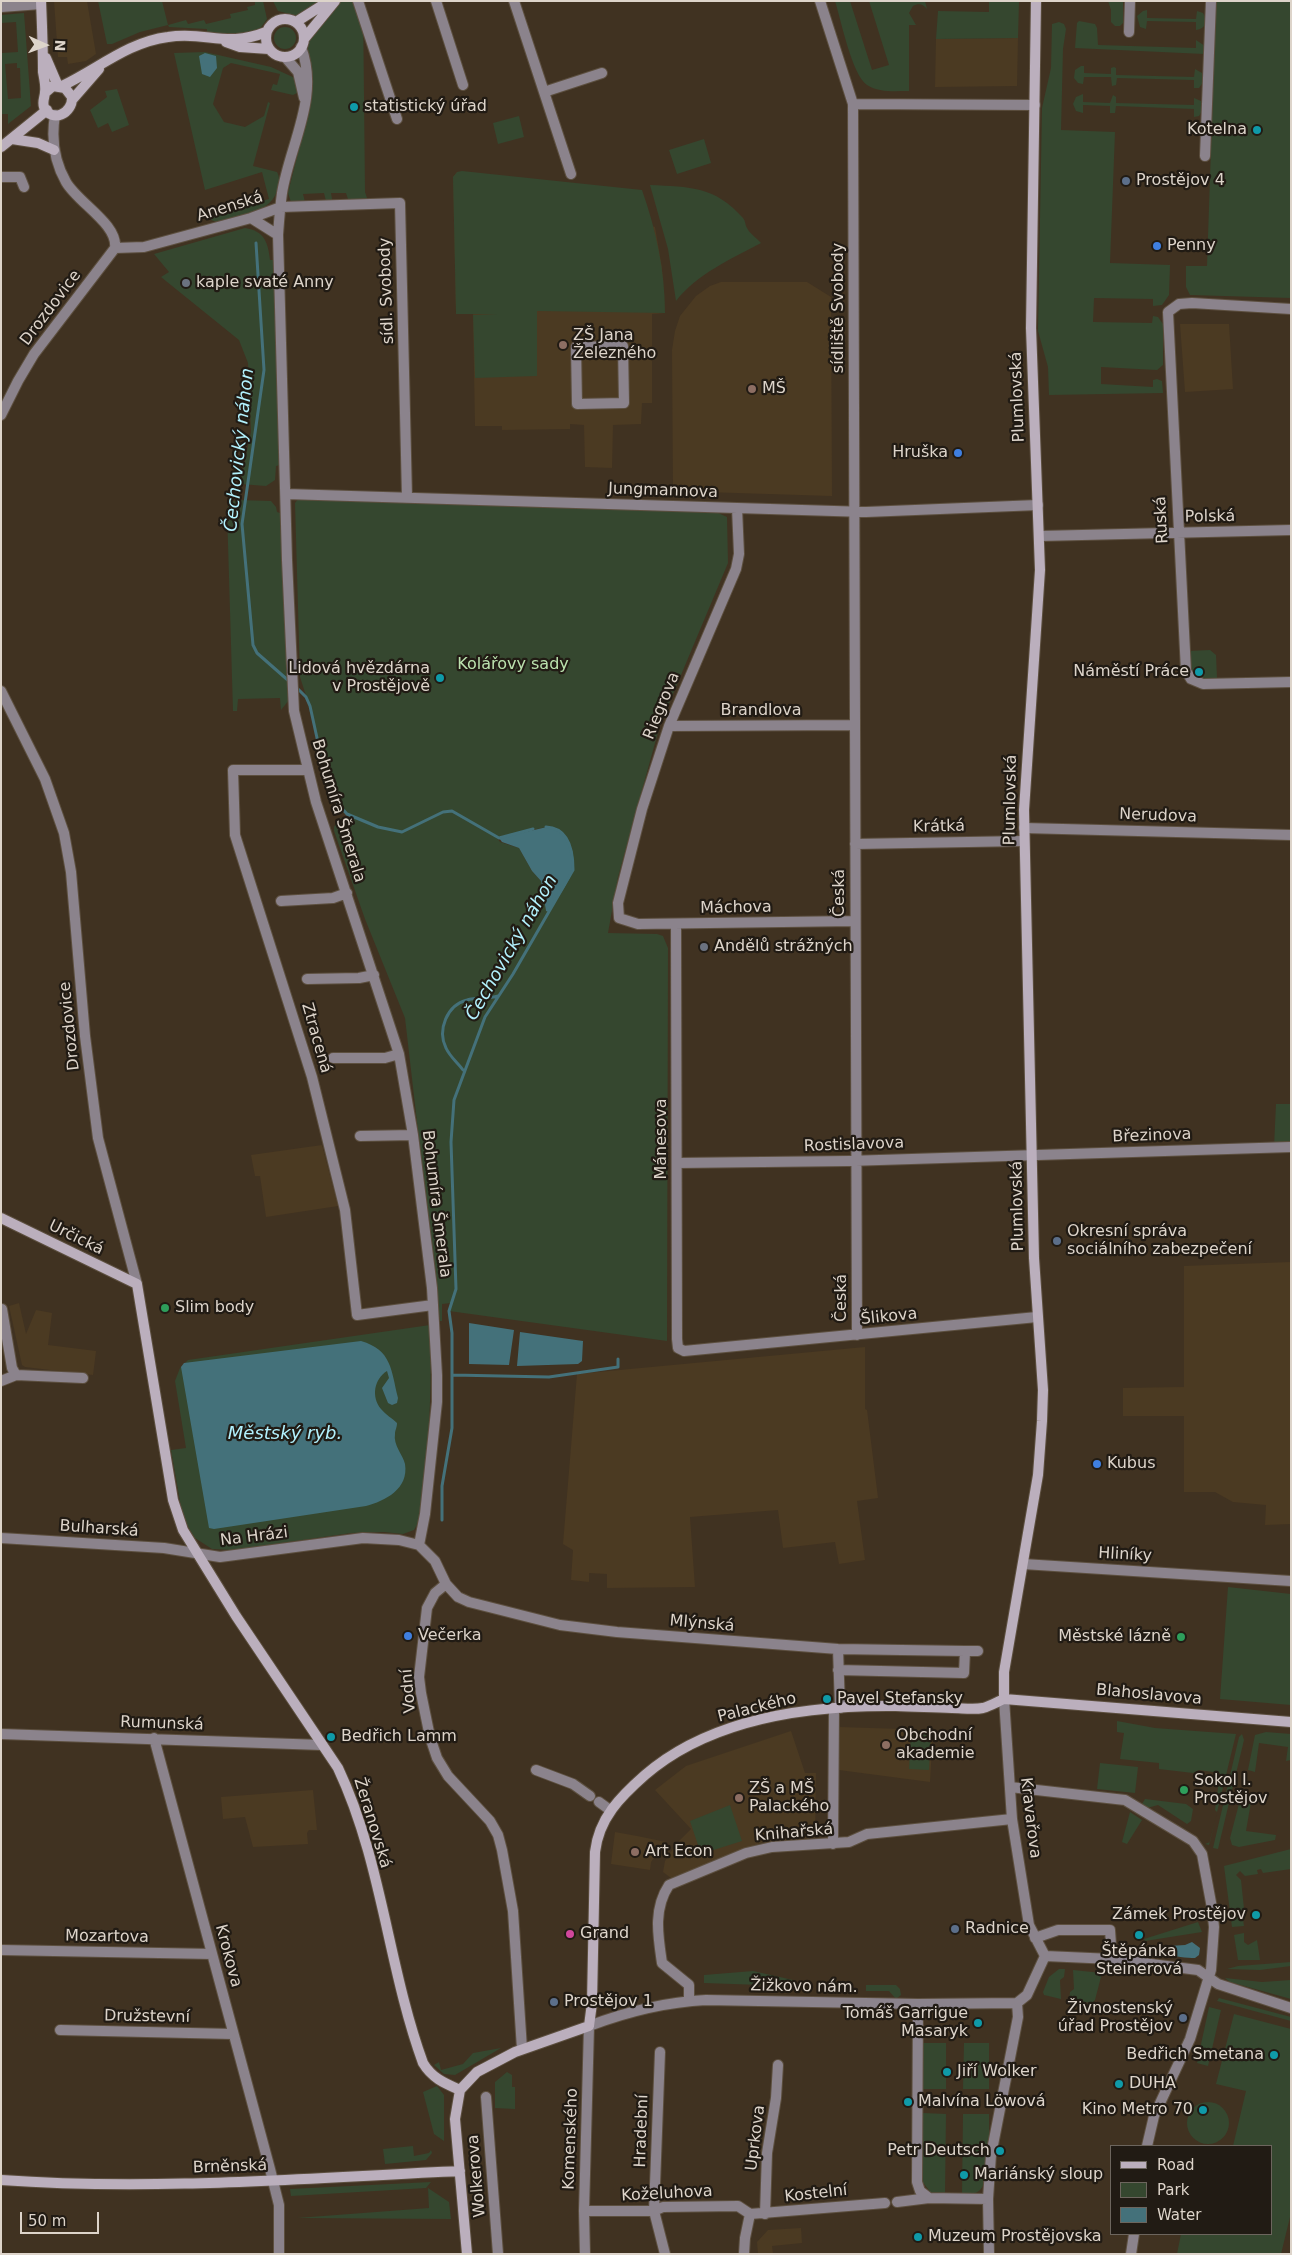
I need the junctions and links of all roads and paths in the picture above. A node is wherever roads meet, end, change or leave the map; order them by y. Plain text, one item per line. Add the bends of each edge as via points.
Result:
1 (329, 1) edge
2 (335, 1) edge
3 (358, 1) edge
4 (436, 1) edge
5 (514, 1) edge
6 (820, 1) edge
7 (1036, 1) edge
8 (1130, 1) edge
9 (1212, 1) edge
10 (41, 2) edge
11 (1, 6) edge
12 (296, 22) junction
13 (266, 32) junction
14 (1129, 32) dead end
15 (222, 40) junction
16 (302, 43) junction
17 (269, 49) junction
18 (44, 55) junction
19 (285, 57) junction
20 (104, 63) junction
21 (602, 73) dead end
22 (463, 85) dead end
23 (60, 86) junction
24 (46, 92) junction
25 (544, 92) junction
26 (72, 100) junction
27 (305, 104) junction
28 (853, 104) junction
29 (1035, 105) junction
30 (51, 113) junction
31 (397, 119) dead end
32 (12, 139) junction
33 (1, 147) edge
34 (54, 150) junction
35 (1205, 156) dead end
36 (571, 174) dead end
37 (1, 177) edge
38 (24, 187) dead end
39 (281, 207) junction
40 (251, 218) junction
41 (278, 235) junction
42 (114, 248) junction
43 (1291, 309) edge
44 (624, 346) joint
45 (1, 415) edge
46 (286, 494) junction
47 (407, 497) junction
48 (1038, 505) junction
49 (737, 508) junction
50 (854, 512) junction
51 (1291, 530) edge
52 (1178, 533) junction
53 (1040, 536) junction
54 (1291, 682) edge
55 (1, 691) edge
56 (854, 725) junction
57 (669, 726) junction
58 (307, 770) junction
59 (1024, 828) junction
60 (1291, 835) edge
61 (1024, 841) junction
62 (855, 844) junction
63 (347, 893) junction
64 (281, 901) dead end
65 (619, 918) joint
66 (855, 921) junction
67 (676, 924) junction
68 (374, 975) junction
69 (307, 979) dead end
70 (399, 1054) junction
71 (333, 1058) dead end
72 (413, 1135) junction
73 (360, 1136) dead end
74 (1291, 1147) edge
75 (1032, 1154) junction
76 (857, 1160) junction
77 (677, 1163) junction
78 (1, 1218) edge
79 (137, 1284) junction
80 (434, 1306) junction
81 (2, 1310) dead end
82 (1037, 1317) junction
83 (857, 1335) junction
84 (684, 1351) joint
85 (16, 1375) junction
86 (83, 1378) dead end
87 (1, 1381) edge
88 (1, 1538) edge
89 (420, 1545) junction
90 (195, 1553) junction
91 (1023, 1564) junction
92 (1291, 1581) edge
93 (446, 1584) junction
94 (838, 1649) junction
95 (965, 1651) junction
96 (978, 1651) dead end
97 (838, 1670) junction
98 (1004, 1699) junction
99 (837, 1708) junction
100 (1291, 1722) edge
101 (1, 1734) edge
102 (154, 1738) junction
103 (322, 1744) junction
104 (536, 1770) dead end
105 (1010, 1787) junction
106 (590, 1796) dead end
107 (599, 1802) dead end
108 (610, 1810) junction
109 (1012, 1819) junction
110 (833, 1844) junction
111 (1035, 1938) junction
112 (1, 1950) edge
113 (212, 1954) junction
114 (1045, 1956) junction
115 (1112, 1959) junction
116 (1210, 1977) junction
117 (689, 2001) junction
118 (1018, 2003) junction
119 (918, 2004) junction
120 (1291, 2008) edge
121 (589, 2026) junction
122 (60, 2030) dead end
123 (233, 2034) junction
124 (522, 2049) junction
125 (660, 2052) dead end
126 (778, 2065) dead end
127 (460, 2090) junction
128 (486, 2097) dead end
129 (1147, 2145) edge
130 (460, 2171) junction
131 (1, 2180) edge
132 (272, 2181) junction
133 (929, 2198) junction
134 (988, 2199) junction
135 (885, 2202) dead end
136 (897, 2202) dead end
137 (584, 2211) junction
138 (654, 2211) junction
139 (750, 2214) junction
140 (765, 2214) junction
141 (1134, 2235) edge
142 (279, 2254) edge
143 (467, 2254) edge
144 (498, 2254) edge
145 (585, 2254) edge
146 (665, 2254) edge
147 (744, 2254) edge
148 (990, 2254) edge
149 (1131, 2254) edge

1 - 12 main road
2 - 16 main road
3 - 31 street
4 - 22 street
5 - 25 street
6 - 28 street, sídliště Svobody
7 - 29 main road, Plumlovská
8 - 14 street
9 - 35 street
10 - 11 street
10 - 18 main road
12 - 13 main road via 280,19
12 - 16 main road, Anenská via 302,28
13 - 15 main road via 248,39
13 - 17 main road
15 - 17 main road via 240,47
15 - 20 main road via 189,36 159,38 128,49
16 - 19 main road via 293,55
16 - 27 street, Anenská via 308,72
17 - 19 main road, Anenská
18 - 23 main road
18 - 24 main road
19 - 27 street, Anenská via 299,75
20 - 23 main road
20 - 26 main road
21 - 25 street
23 - 24 main road
23 - 26 main road via 69,92
24 - 30 main road via 43,100
25 - 36 street
26 - 30 main road via 68,111
27 - 39 street, Anenská
28 - 29 street
28 - 50 street, sídliště Svobody
29 - 48 main road, Plumlovská via 1031,328
30 - 32 main road
30 - 34 street
32 - 33 main road
32 - 34 main road via 38,143
34 - 42 street via 66,183 111,230
37 - 38 street via 22,178
39 - 40 street, Anenská
39 - 41 street, Bohumíra Šmerala
39 - 47 street, sídl. Svobody via 400,203
40 - 41 street
40 - 42 street, Anenská via 144,248
41 - 46 street, Bohumíra Šmerala
42 - 45 street, Drozdovice via 34,354
43 - 52 street, Ruská via 1192,303 1179,304 1168,312
44 - 44 street via 624,403 577,404 576,347
46 - 47 street, Jungmannova
46 - 58 street, Bohumíra Šmerala via 293,698
47 - 49 street, Jungmannova
48 - 50 street, Jungmannova
48 - 53 main road, Plumlovská
49 - 50 street, Jungmannova
49 - 57 street, Riegrova via 739,554 736,569
50 - 56 street, Česká
51 - 52 street, Polská
52 - 53 street, Polská
52 - 54 street, Ruská via 1186,672 1191,679 1203,684
53 - 59 main road, Plumlovská
55 - 79 street, Drozdovice via 51,792 64,833 71,872 85,1036 98,1138
56 - 57 street, Brandlova
56 - 62 street, Česká
57 - 65 street, Riegrova via 644,801 620,894
58 - 63 street, Bohumíra Šmerala
58 - 80 street, Ztracená via 233,770 235,835 312,1077 346,1210 356,1315
59 - 60 street, Nerudova
59 - 61 main road, Plumlovská
61 - 62 street, Krátká
61 - 75 main road, Plumlovská
62 - 66 street, Česká
63 - 64 street via 333,898
63 - 68 street, Bohumíra Šmerala
65 - 67 street, Máchova via 638,924
66 - 67 street, Máchova
66 - 76 street, Česká
67 - 77 street, Mánesova
68 - 69 street
68 - 70 street, Bohumíra Šmerala
70 - 71 street via 386,1058
70 - 72 street, Bohumíra Šmerala
72 - 73 street
72 - 80 street, Bohumíra Šmerala
74 - 75 street, Březinova
75 - 76 street, Rostislavova
75 - 82 main road, Plumlovská
76 - 77 street, Rostislavova
76 - 83 street, Česká
77 - 84 street, Mánesova via 677,1339 678,1348
78 - 79 main road, Určická
79 - 90 main road, Drozdovice via 176,1513
80 - 89 street, Bohumíra Šmerala via 435,1427
81 - 85 street
82 - 83 street, Šlikova
82 - 91 main road, Plumlovská via 1043,1390 1042,1435
83 - 84 street, Šlikova
85 - 86 street
85 - 87 street
88 - 90 street, Bulharská via 164,1548
89 - 90 street, Na Hrázi via 370,1538 220,1557
89 - 93 street via 435,1561
90 - 103 main road, Žeranovská
91 - 92 street, Hliníky
91 - 98 main road, Plumlovská via 1004,1672
93 - 94 street, Mlýnská via 469,1602 560,1625
93 - 124 street, Vodní via 430,1600 419,1677 430,1737 442,1767 490,1821 500,1842 513,1911
94 - 95 street, Mlýnská
94 - 97 street
95 - 96 street, Mlýnská
95 - 97 street via 964,1673
97 - 99 street
98 - 99 main road, Palackého via 979,1708
98 - 100 main road, Blahoslavova
98 - 105 street, Kravařova
99 - 108 main road, Palackého via 752,1722 704,1738 652,1769
99 - 110 street
101 - 102 street, Rumunská
102 - 103 street, Rumunská
102 - 113 street, Krokova
103 - 127 main road, Žeranovská via 351,1795 423,2063 439,2081
104 - 106 street via 573,1784
105 - 109 street, Kravařova
105 - 116 street via 1117,1798 1137,1806 1193,1841 1206,1868 1214,1927
107 - 108 street
108 - 121 main road, Palackého via 600,1828 595,1852
109 - 110 street, Knihařská via 867,1834 849,1842
109 - 111 street, Kravařova via 1029,1925
110 - 117 street, Knihařská via 772,1847 746,1852 669,1885 659,1907 657,1934 662,1963 690,1985
111 - 114 street, Kravařova
111 - 115 street via 1058,1930 1110,1930
112 - 113 street, Mozartova
113 - 123 street, Krokova
114 - 115 street
114 - 118 street via 1026,1995
115 - 116 street via 1198,1970
116 - 120 street via 1218,1984
116 - 129 street via 1190,2039 1154,2116
117 - 119 street, Žižkovo nám.
117 - 121 street, Žižkovo nám. via 615,2016
118 - 119 street, Žižkovo nám.
118 - 134 street via 994,2138
119 - 133 street via 917,2182 920,2191
121 - 124 main road
121 - 137 street, Komenského
122 - 123 street, Družstevní
123 - 132 street, Krokova
124 - 127 main road via 477,2072
125 - 138 street, Hradební
126 - 140 street, Uprkova via 767,2153
127 - 130 main road, Wolkerova via 455,2119
128 - 144 street, Wolkerova
130 - 132 main road, Brněnská
130 - 143 main road, Wolkerova
131 - 132 main road, Brněnská via 130,2185
132 - 142 street, Krokova via 279,2205
133 - 134 street
133 - 136 street
134 - 148 street
135 - 140 street, Kostelní
137 - 138 street, Koželuhova
137 - 145 street, Komenského
138 - 139 street, Koželuhova via 663,2206 738,2206
138 - 146 street, Hradební
139 - 140 street, Kostelní
139 - 147 street
141 - 149 street

